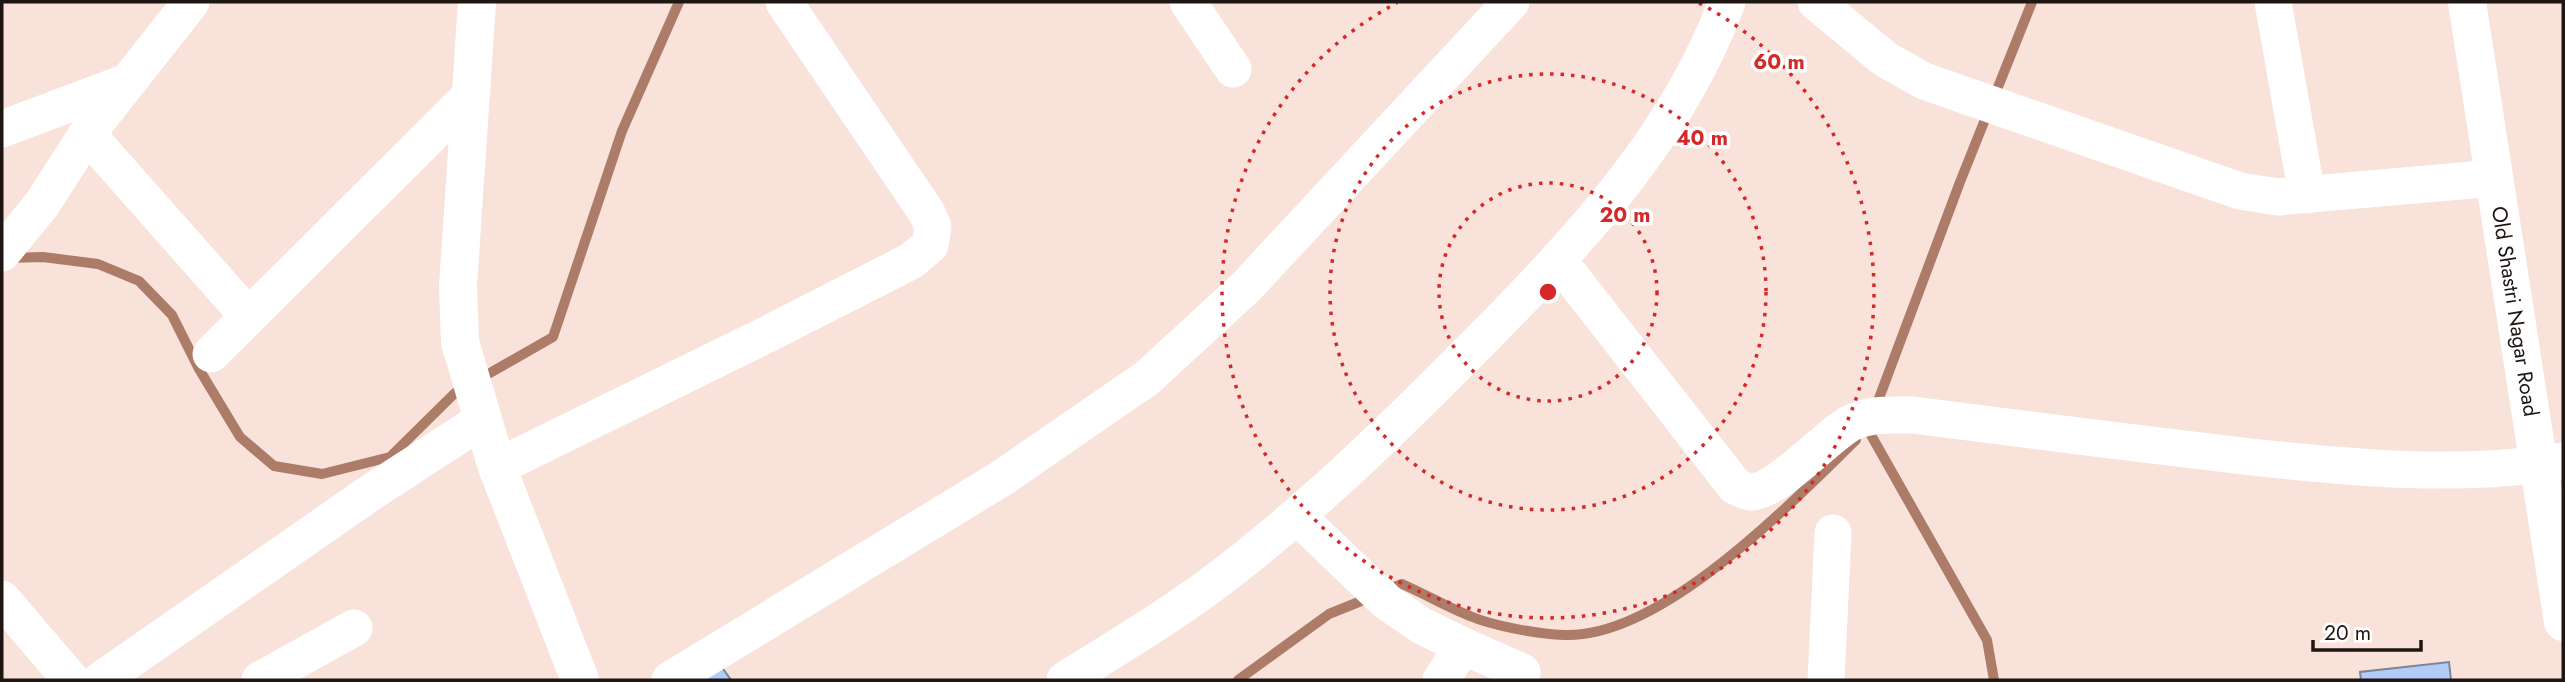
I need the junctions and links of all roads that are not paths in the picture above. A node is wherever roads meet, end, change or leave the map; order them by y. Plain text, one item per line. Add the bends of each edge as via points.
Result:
1 (191, 2) edge
2 (477, 2) edge
3 (784, 2) edge
4 (1188, 2) edge
5 (1511, 2) edge
6 (1727, 2) edge
7 (1816, 2) edge
8 (2273, 2) edge
9 (2467, 2) edge
10 (1233, 69) dead end
11 (127, 82) junction
12 (471, 95) junction
13 (2, 129) edge
14 (87, 134) junction
15 (2495, 178) junction
16 (2307, 195) junction
17 (7, 247) edge
18 (1558, 260) junction
19 (248, 316) junction
20 (211, 354) dead end
21 (478, 410) junction
22 (2550, 463) edge
23 (497, 467) junction
24 (1297, 516) junction
25 (1833, 533) dead end
26 (2, 599) edge
27 (2563, 622) edge
28 (354, 628) dead end
29 (1463, 646) junction
30 (1522, 672) dead end
31 (71, 680) edge
32 (101, 680) edge
33 (260, 680) edge
34 (579, 680) edge
35 (670, 680) edge
36 (1065, 680) edge
37 (1441, 680) edge
38 (1826, 680) edge

1 - 11 street
2 - 12 street
3 - 23 street via 927,213 933,227 930,246 911,261 771,334
4 - 10 street
5 - 35 street via 1246,287 1147,379 1002,478
6 - 18 street via 1697,67 1642,159 1600,215
7 - 16 street via 1885,59 1972,100 2240,191 2278,197
8 - 16 street
9 - 15 street, Old Shastri Nagar Road
11 - 13 street
11 - 14 street
12 - 19 street
12 - 21 street via 458,286 460,342
14 - 17 street via 42,204
14 - 19 street
15 - 16 street
15 - 22 street, Old Shastri Nagar Road
18 - 22 street via 1735,486 1749,492 1770,485 1849,424 1879,416 1913,415 2391,471 2442,472
18 - 24 street via 1441,381
19 - 20 street
21 - 23 street
21 - 32 street via 373,491
22 - 27 street, Old Shastri Nagar Road
23 - 34 street
24 - 29 street via 1376,592 1422,626
24 - 36 street via 1222,577
25 - 38 street
26 - 31 street
28 - 33 street
29 - 30 street
29 - 37 street

